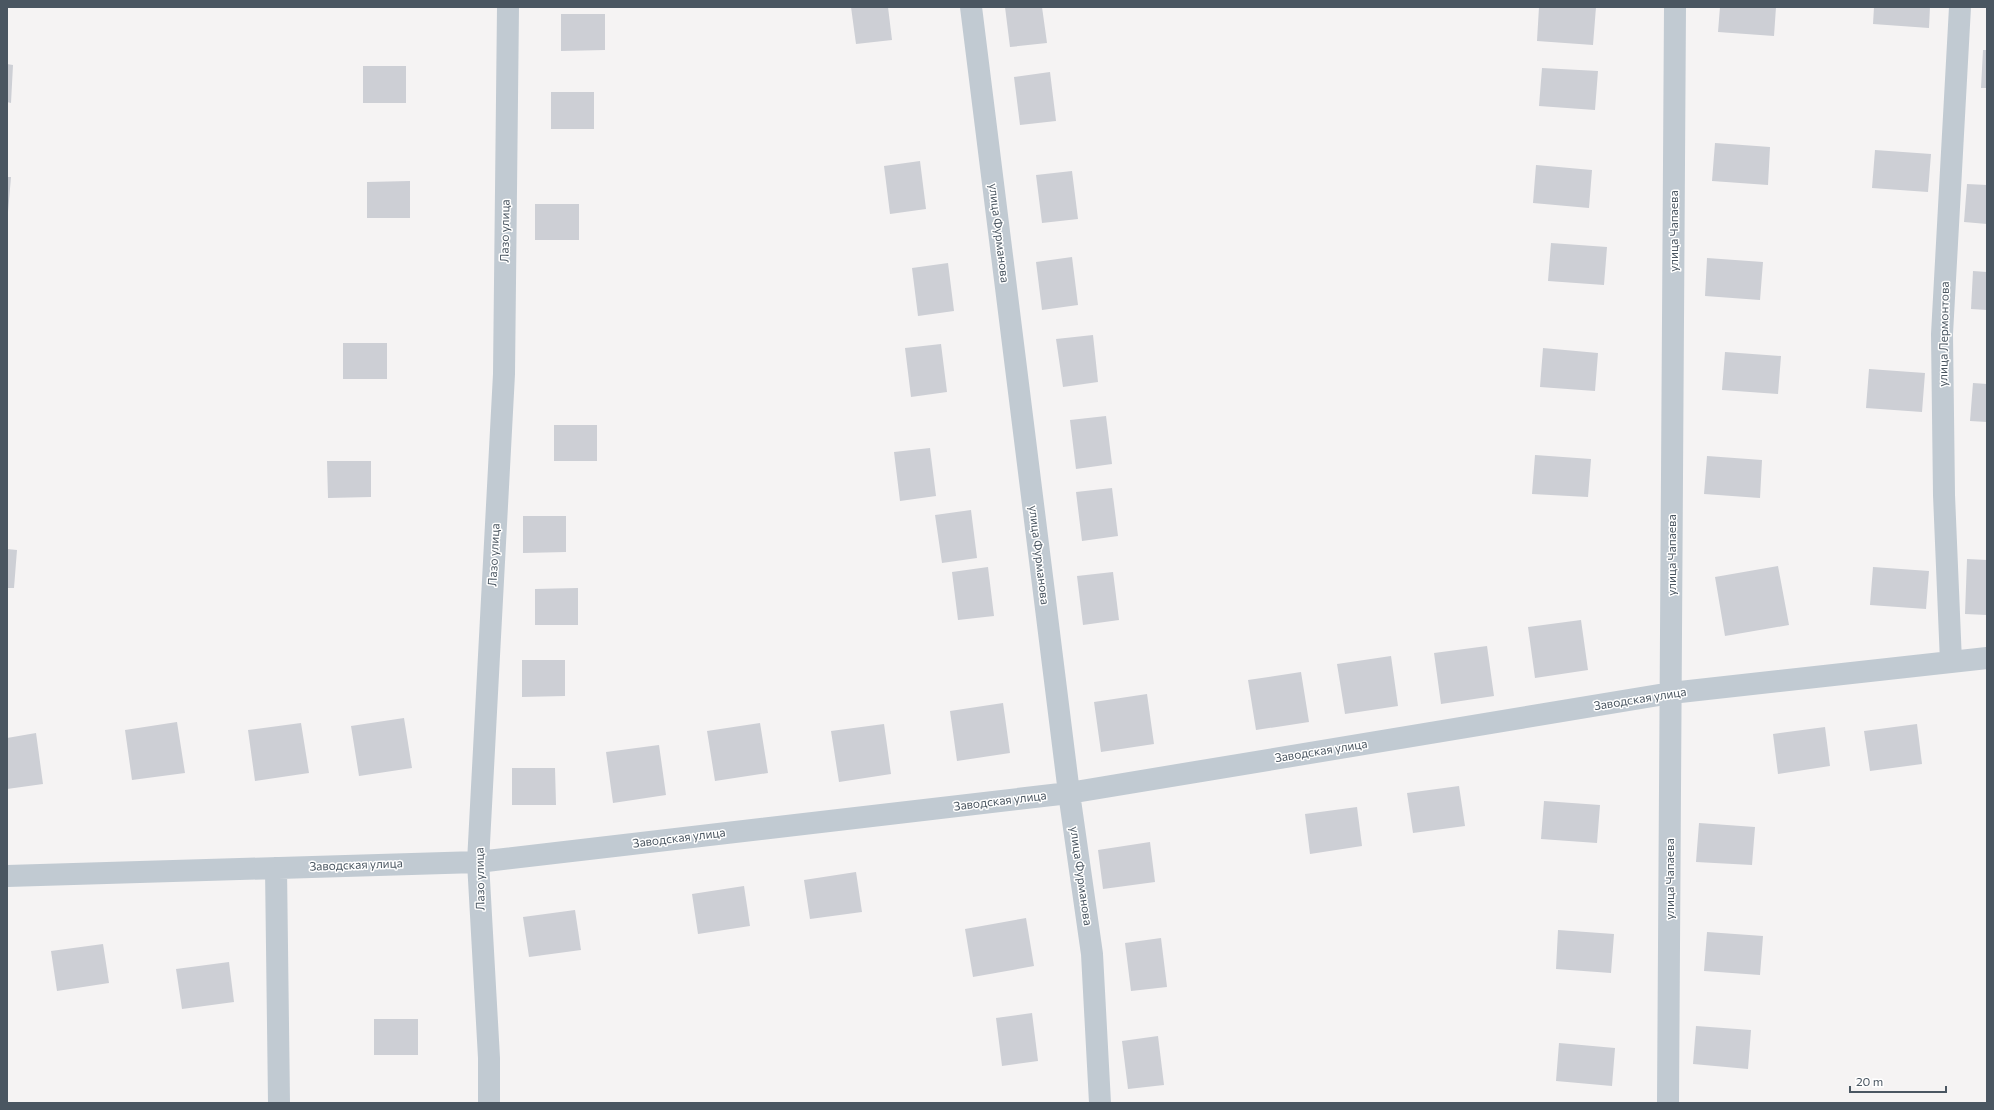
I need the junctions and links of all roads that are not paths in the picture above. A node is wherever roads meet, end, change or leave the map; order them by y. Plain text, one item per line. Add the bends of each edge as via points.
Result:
1 (508, 7) edge
2 (971, 7) edge
3 (1676, 7) edge
4 (1960, 7) edge
5 (1987, 658) edge
6 (1951, 662) junction
7 (1671, 693) junction
8 (1069, 793) junction
9 (478, 862) junction
10 (276, 868) junction
11 (7, 876) edge
12 (280, 1103) edge
13 (489, 1103) edge
14 (1100, 1103) edge
15 (1668, 1103) edge

1 - 9 street, Лазо улица via 504,374
2 - 8 street, улица Фурманова
3 - 7 street, улица Чапаева
4 - 6 street, улица Лермонтова via 1942,334 1944,495
5 - 6 street, Заводская улица
6 - 7 street, Заводская улица
7 - 8 street, Заводская улица
7 - 15 street, улица Чапаева
8 - 9 street, Заводская улица
8 - 14 street, улица Фурманова via 1092,954
9 - 10 street, Заводская улица
9 - 13 street, Лазо улица via 489,1058
10 - 11 street, Заводская улица
10 - 12 street

